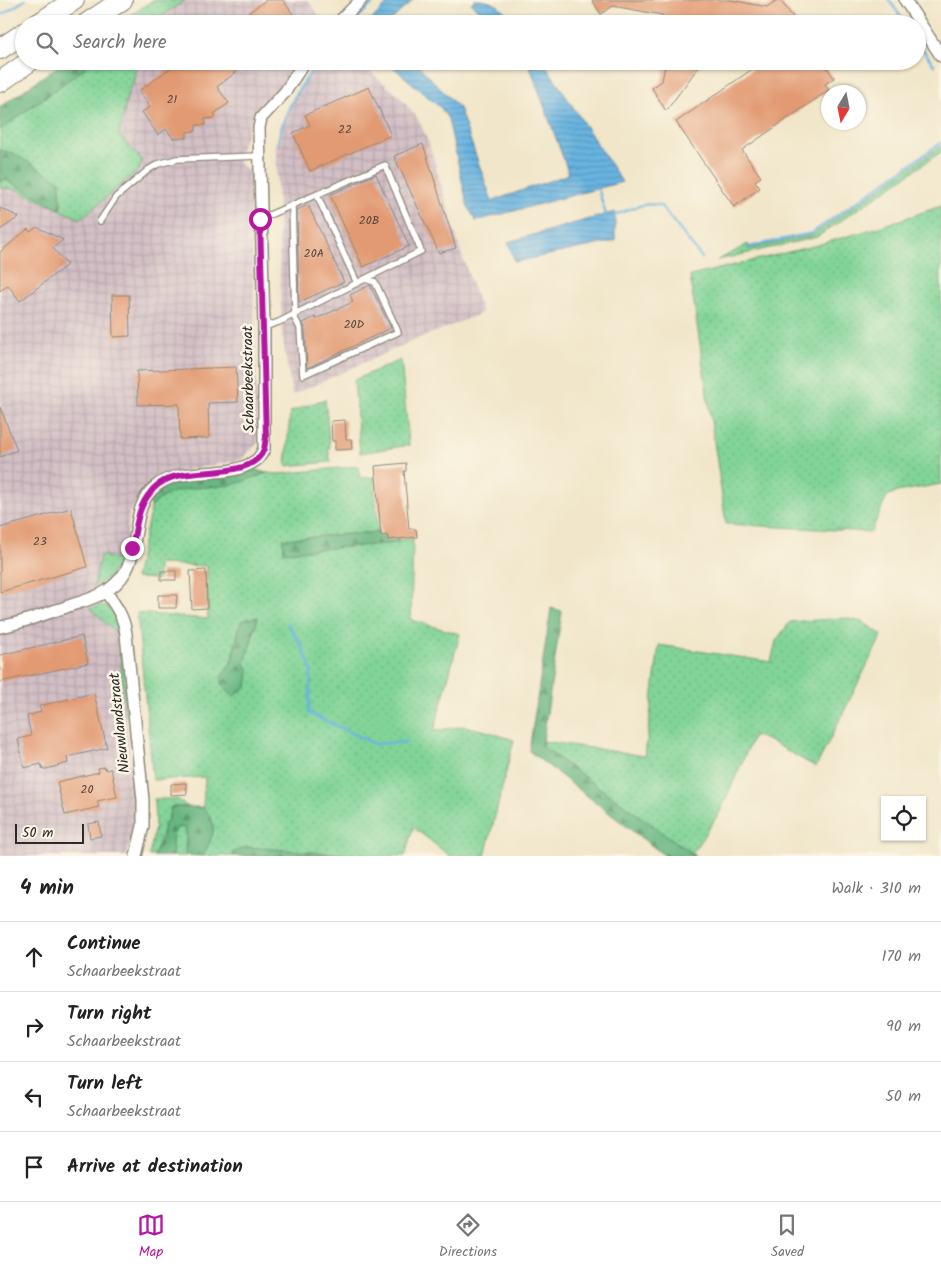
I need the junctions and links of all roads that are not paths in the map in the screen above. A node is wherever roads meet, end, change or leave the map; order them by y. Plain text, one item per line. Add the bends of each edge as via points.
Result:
1 (74, 0) edge
2 (122, 0) edge
3 (362, 0) edge
4 (905, 0) edge
5 (52, 15) edge
6 (100, 15) edge
7 (346, 15) edge
8 (915, 15) edge
9 (926, 33) edge
10 (15, 40) edge
11 (0, 49) edge
12 (941, 56) edge
13 (17, 70) edge
14 (299, 70) edge
15 (0, 82) edge
16 (258, 156) junction
17 (317, 195) junction
18 (292, 206) junction
19 (260, 219) junction
20 (100, 221) dead end
21 (365, 279) junction
22 (357, 283) junction
23 (294, 315) junction
24 (264, 327) junction
25 (106, 592) junction
26 (0, 628) edge
27 (136, 856) edge

1 - 5 highway
2 - 6 highway
3 - 7 street
4 - 8 street
9 - 12 street
10 - 11 highway
13 - 15 highway
14 - 16 street, Schaarbeekstraat via 285,92 261,118
16 - 19 street, Schaarbeekstraat
16 - 20 lane via 177,159 158,164 116,197
17 - 18 lane
17 - 21 lane via 385,165 422,251
17 - 22 lane
18 - 19 lane
18 - 23 lane
19 - 24 street, Schaarbeekstraat
21 - 22 lane
21 - 23 lane via 376,282 398,332 303,375 300,328
22 - 23 lane
23 - 24 lane
24 - 25 street, Schaarbeekstraat via 266,438 257,461 230,470 169,478 156,486 140,512 130,563 120,582
25 - 26 street, Schaarbeekstraat
25 - 27 street, Nieuwlandstraat via 120,613 126,634 143,800 143,826

